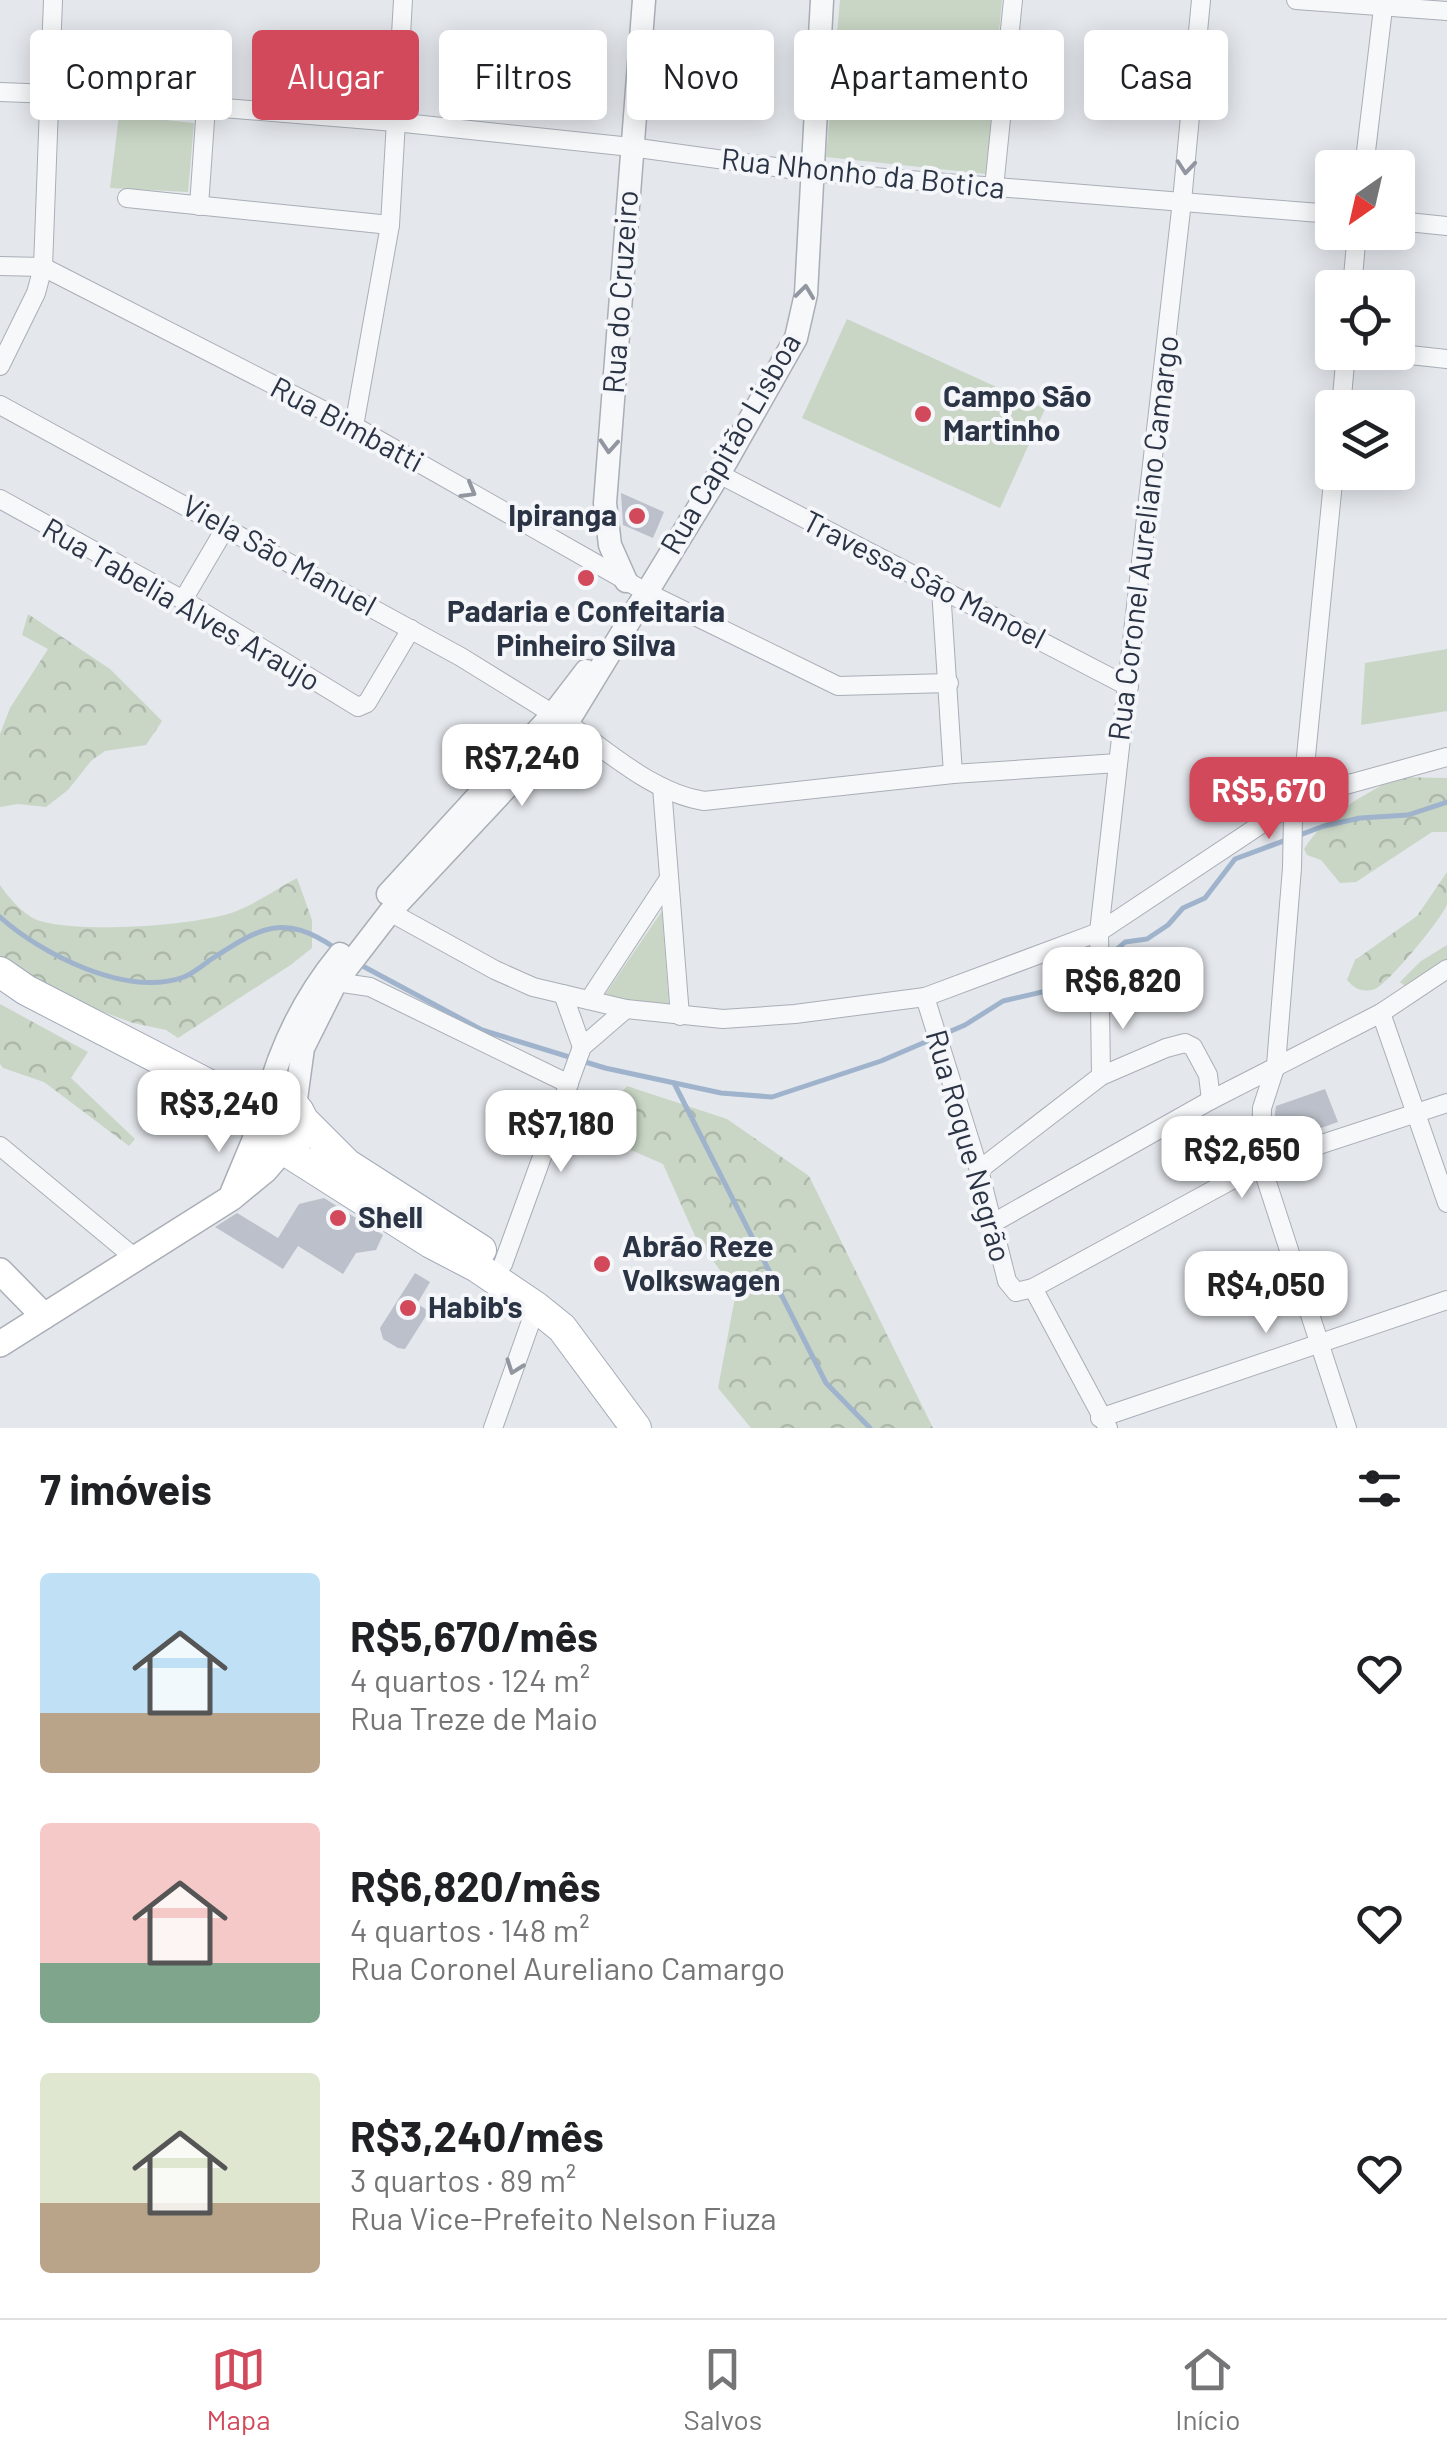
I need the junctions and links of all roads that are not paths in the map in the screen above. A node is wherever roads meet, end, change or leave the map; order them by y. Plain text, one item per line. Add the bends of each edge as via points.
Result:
1 (53, 0) edge
2 (404, 0) edge
3 (644, 0) edge
4 (822, 0) edge
5 (1013, 0) edge
6 (1201, 0) edge
7 (1296, 0) edge
8 (1384, 3) edge
9 (1447, 11) edge
10 (53, 30) edge
11 (0, 92) edge
12 (30, 93) edge
13 (232, 108) edge
14 (51, 120) edge
15 (205, 120) edge
16 (395, 122) junction
17 (632, 147) junction
18 (1366, 150) edge
19 (811, 172) junction
20 (994, 188) junction
21 (127, 198) dead end
22 (1182, 202) junction
23 (199, 206) junction
24 (1315, 213) edge
25 (1415, 223) edge
26 (390, 225) junction
27 (1447, 226) edge
28 (0, 266) edge
29 (43, 266) junction
30 (1415, 356) edge
31 (1447, 359) edge
32 (0, 366) edge
33 (0, 405) edge
34 (354, 426) junction
35 (719, 474) junction
36 (1332, 490) edge
37 (0, 499) edge
38 (226, 527) junction
39 (636, 586) junction
40 (941, 588) junction
41 (184, 600) junction
42 (411, 629) junction
43 (948, 683) junction
44 (1129, 687) junction
45 (560, 718) junction
46 (1447, 756) edge
47 (1118, 764) junction
48 (953, 774) junction
49 (662, 787) junction
50 (1302, 797) junction
51 (668, 880) junction
52 (390, 912) junction
53 (1099, 932) junction
54 (361, 937) junction
55 (1447, 969) edge
56 (339, 970) junction
57 (0, 972) edge
58 (0, 992) edge
59 (563, 994) junction
60 (924, 997) junction
61 (590, 1000) junction
62 (626, 1009) junction
63 (1381, 1013) junction
64 (680, 1016) junction
65 (582, 1049) junction
66 (1276, 1066) junction
67 (1101, 1076) junction
68 (571, 1077) junction
69 (1212, 1100) junction
70 (1447, 1103) edge
71 (1417, 1113) junction
72 (274, 1121) junction
73 (0, 1146) edge
74 (1261, 1164) junction
75 (979, 1170) junction
76 (1447, 1203) edge
77 (993, 1223) junction
78 (135, 1258) junction
79 (504, 1264) junction
80 (0, 1271) edge
81 (1025, 1290) junction
82 (1447, 1300) edge
83 (536, 1307) junction
84 (44, 1316) junction
85 (0, 1344) edge
86 (1317, 1344) junction
87 (1104, 1423) edge
88 (493, 1428) edge
89 (636, 1428) edge
90 (656, 1428) edge
91 (1346, 1428) edge

1 - 10 street
2 - 16 street
3 - 17 street, Rua do Cruzeiro
4 - 19 street, Rua Capitão Lisboa
5 - 20 street
6 -> 22 street, Rua Coronel Aureliano Camargo
7 - 8 street
8 - 9 street
8 - 18 street
11 - 12 street, Rua Nhonho da Botica
13 - 16 street, Rua Nhonho da Botica
14 - 29 street
15 - 23 street
16 - 17 street, Rua Nhonho da Botica
16 - 26 street
17 - 19 street, Rua Nhonho da Botica
17 -> 39 street, Rua do Cruzeiro via 605,503 610,545
19 - 20 street, Rua Nhonho da Botica
35 -> 19 street, Rua Capitão Lisboa via 796,338 806,294
20 - 22 street, Rua Nhonho da Botica
21 - 23 street
22 - 24 street, Rua Nhonho da Botica
22 - 44 street, Rua Coronel Aureliano Camargo
23 - 26 street
25 - 27 street
26 - 34 street
28 - 29 street
29 - 32 street
29 - 34 street, Rua Bimbatti
30 - 31 street
33 - 38 street, Viela São Manuel
34 -> 39 street, Rua Bimbatti
35 - 39 street, Rua Capitão Lisboa
35 - 40 street, Travessa São Manoel
36 - 50 street
37 - 41 street, Rua Tabelia Alves Araujo
38 - 41 street
38 - 42 street, Viela São Manuel
39 - 43 street, Rua Bimbatti via 838,686
39 - 45 street, Rua Capitão Lisboa via 619,636
40 - 43 street
40 - 44 street, Travessa São Manoel
41 - 42 street, Rua Tabelia Alves Araujo via 352,705 363,706
42 - 45 street, Viela São Manuel
43 - 48 street
44 - 47 street, Rua Coronel Aureliano Camargo
45 - 49 street, Viela São Manuel
45 - 52 street, Rua Capitão Lisboa
45 - 54 street, Rua Capitão Lisboa via 477,794
46 - 50 street
47 - 48 street, Viela São Manuel
47 - 53 street, Rua Coronel Aureliano Camargo
48 - 49 street, Viela São Manuel via 704,802
49 - 51 street
50 - 53 street
50 - 66 street via 1293,818
51 - 61 street
51 - 64 street
52 - 54 street, Rua Capitão Lisboa
52 - 59 street via 495,970
53 - 60 street
53 - 67 street, Rua Coronel Aureliano Camargo
54 - 56 street, Rua Capitão Lisboa
55 - 63 street
56 - 68 street
56 - 72 street, Rua Capitão Lisboa
57 - 72 main road
58 - 72 main road
59 - 61 street
59 - 65 street
60 - 64 street via 795,1014
60 - 75 street, Rua Roque Negrão
61 - 62 street
62 - 64 street
62 - 65 street
63 - 66 street
63 - 71 street
65 - 68 street
66 - 69 street
66 - 74 street via 1262,1108
67 - 69 street via 1185,1043 1202,1059
67 - 75 street
68 - 79 street
69 - 77 street
70 - 71 street
71 - 74 street
71 - 76 street
72 - 78 main road via 265,1170
72 - 79 main road
72 - 83 main road via 431,1243
73 - 78 street
74 - 81 street
74 - 86 street
75 - 77 street, Rua Roque Negrão
77 - 81 street, Rua Roque Negrão via 1007,1281
78 - 84 main road
79 - 90 main road via 574,1320
80 - 84 main road
81 - 87 street, Rua Roque Negrão
82 - 86 street
83 -> 88 street
83 - 89 main road via 562,1328
84 - 85 main road
86 - 87 street
86 - 91 street

